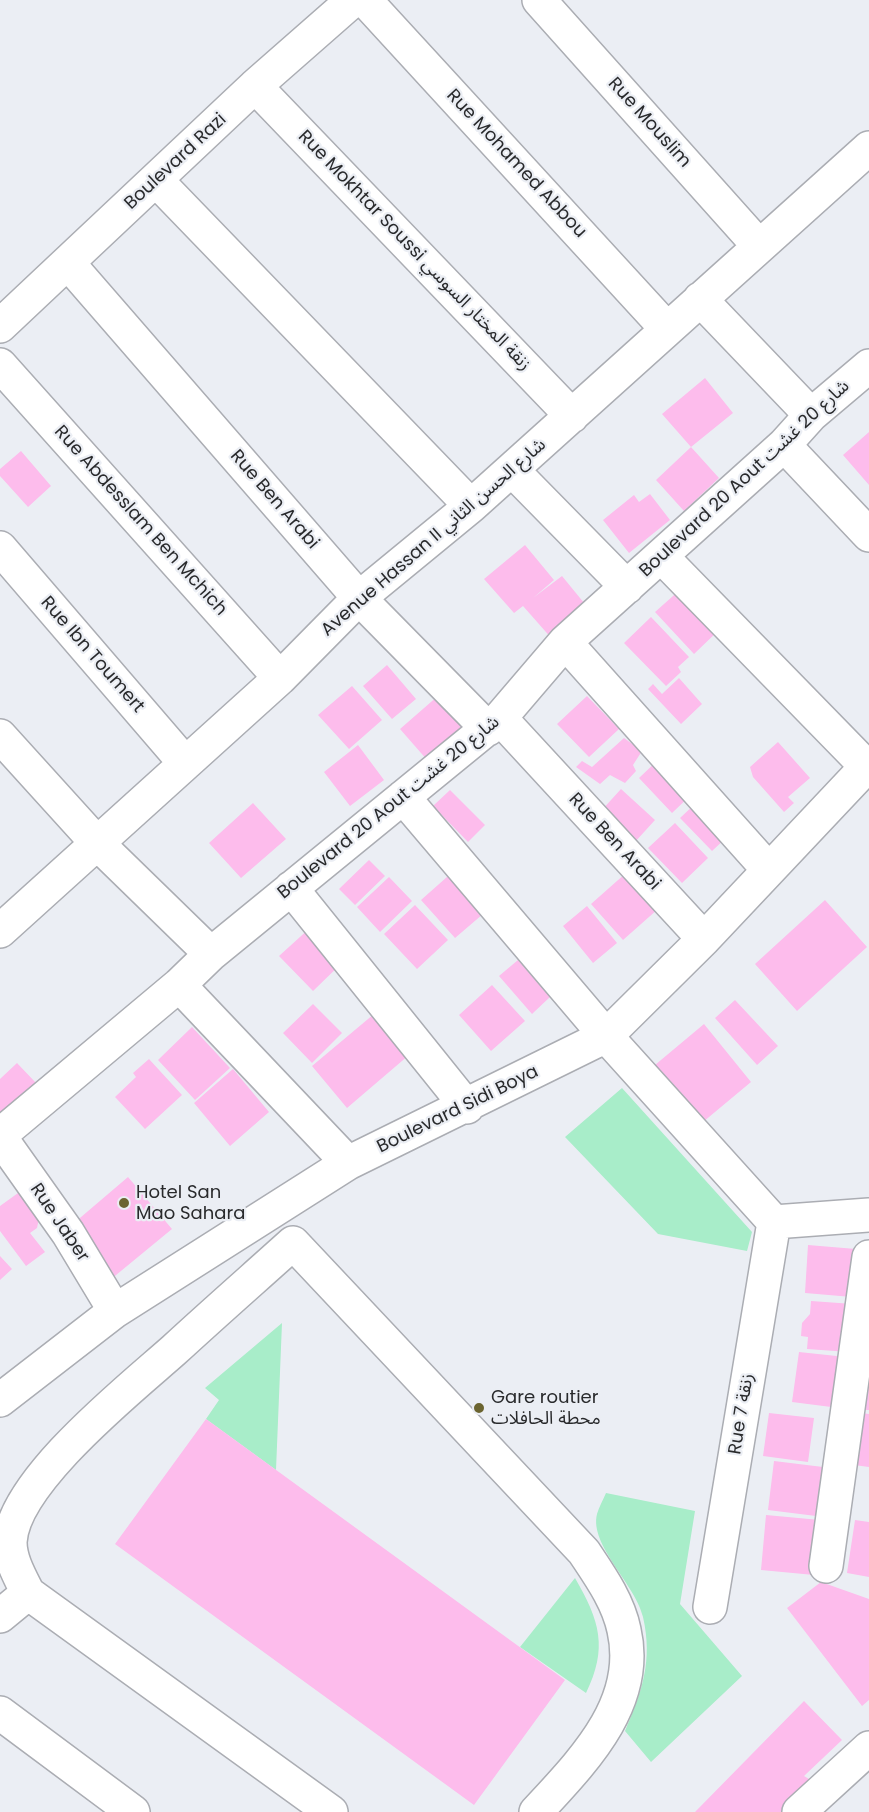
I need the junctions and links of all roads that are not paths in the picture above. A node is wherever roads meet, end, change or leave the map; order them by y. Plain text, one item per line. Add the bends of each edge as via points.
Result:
1 (353, 0) edge
2 (365, 0) edge
3 (539, 0) edge
4 (255, 86) junction
5 (869, 148) edge
6 (156, 180) junction
7 (759, 246) junction
8 (68, 263) junction
9 (700, 299) junction
10 (0, 326) edge
11 (667, 329) junction
12 (0, 365) edge
13 (869, 366) edge
14 (811, 415) junction
15 (572, 417) junction
16 (784, 445) junction
17 (512, 470) junction
18 (471, 506) junction
19 (869, 536) edge
20 (0, 548) edge
21 (662, 557) junction
22 (627, 587) junction
23 (359, 598) junction
24 (565, 642) junction
25 (280, 678) junction
26 (494, 724) junction
27 (0, 736) edge
28 (185, 763) junction
29 (868, 765) edge
30 (403, 797) junction
31 (97, 843) junction
32 (768, 869) junction
33 (291, 888) junction
34 (3, 922) edge
35 (704, 939) junction
36 (211, 954) junction
37 (179, 985) junction
38 (606, 1036) junction
39 (467, 1107) junction
40 (0, 1136) edge
41 (348, 1163) junction
42 (269, 1212) junction
43 (869, 1215) edge
44 (774, 1222) junction
45 (293, 1243) junction
46 (869, 1257) edge
47 (115, 1311) junction
48 (0, 1401) edge
49 (826, 1566) dead end
50 (28, 1593) junction
51 (710, 1607) dead end
52 (0, 1616) edge
53 (0, 1713) edge
54 (869, 1748) edge
55 (133, 1812) edge
56 (331, 1812) edge
57 (536, 1812) edge
58 (799, 1812) edge

1 - 4 street, Boulevard Razi
2 - 11 street, Rue Mohamed Abbou
3 - 7 street, Rue Mouslim
4 - 6 street, Boulevard Razi
4 - 15 street, Rue Mokhtar Soussi زنقة المختار السوسي
5 - 7 street, Avenue Hassan II شارع الحسن الثاني
6 - 8 street, Boulevard Razi
6 - 18 street
7 - 9 street, Avenue Hassan II شارع الحسن الثاني
8 - 10 street, Boulevard Razi
8 - 23 street, Rue Ben Arabi
9 - 11 street, Avenue Hassan II شارع الحسن الثاني
9 - 14 street
11 - 15 street, Avenue Hassan II شارع الحسن الثاني
12 - 25 street, Rue Abdesslam Ben Mchich
13 - 14 street, Boulevard 20 Aout شارع 20 غشت
14 - 16 street, Boulevard 20 Aout شارع 20 غشت
15 - 17 street, Avenue Hassan II شارع الحسن الثاني
16 - 19 street
16 - 21 street, Boulevard 20 Aout شارع 20 غشت
17 - 18 street, Avenue Hassan II شارع الحسن الثاني
17 - 22 street
18 - 23 street, Avenue Hassan II شارع الحسن الثاني
20 - 28 street, Rue Ibn Toumert
21 - 22 street, Boulevard 20 Aout شارع 20 غشت
21 - 29 street
22 - 24 street, Boulevard 20 Aout شارع 20 غشت
23 - 25 street, Avenue Hassan II شارع الحسن الثاني
23 - 26 street, Rue Ben Arabi
24 - 26 street, Boulevard 20 Aout شارع 20 غشت
24 - 32 street
25 - 28 street, Avenue Hassan II شارع الحسن الثاني
26 - 30 street, Boulevard 20 Aout شارع 20 غشت
26 - 35 street, Rue Ben Arabi
27 - 31 street
28 - 31 street, Avenue Hassan II شارع الحسن الثاني
29 - 32 street, Boulevard Sidi Boya
30 - 33 street, Boulevard 20 Aout شارع 20 غشت
30 - 38 street
31 - 34 street, Avenue Hassan II شارع الحسن الثاني
31 - 36 street
32 - 35 street, Boulevard Sidi Boya
33 - 36 street, Boulevard 20 Aout شارع 20 غشت
33 - 39 street
35 - 38 street, Boulevard Sidi Boya
36 - 37 street, Boulevard 20 Aout شارع 20 غشت
37 - 40 street, Boulevard 20 Aout شارع 20 غشت
37 - 41 street
38 - 39 street, Boulevard Sidi Boya
38 - 44 street
39 - 41 street, Boulevard Sidi Boya
40 - 47 street, Rue Jaber via 68,1233
41 - 42 street, Boulevard Sidi Boya
42 - 45 street
42 - 47 street, Boulevard Sidi Boya
43 - 44 street
44 - 51 street, Rue 7 زنقة
45 - 50 street via 82,1431 49,1468 23,1503 10,1541 14,1564
45 - 57 street via 584,1552 610,1592 624,1629 628,1663 621,1694 606,1728 584,1760
46 - 49 street
47 - 48 street, Boulevard Sidi Boya
50 - 52 street
50 - 56 street
53 - 55 street
54 - 58 street

